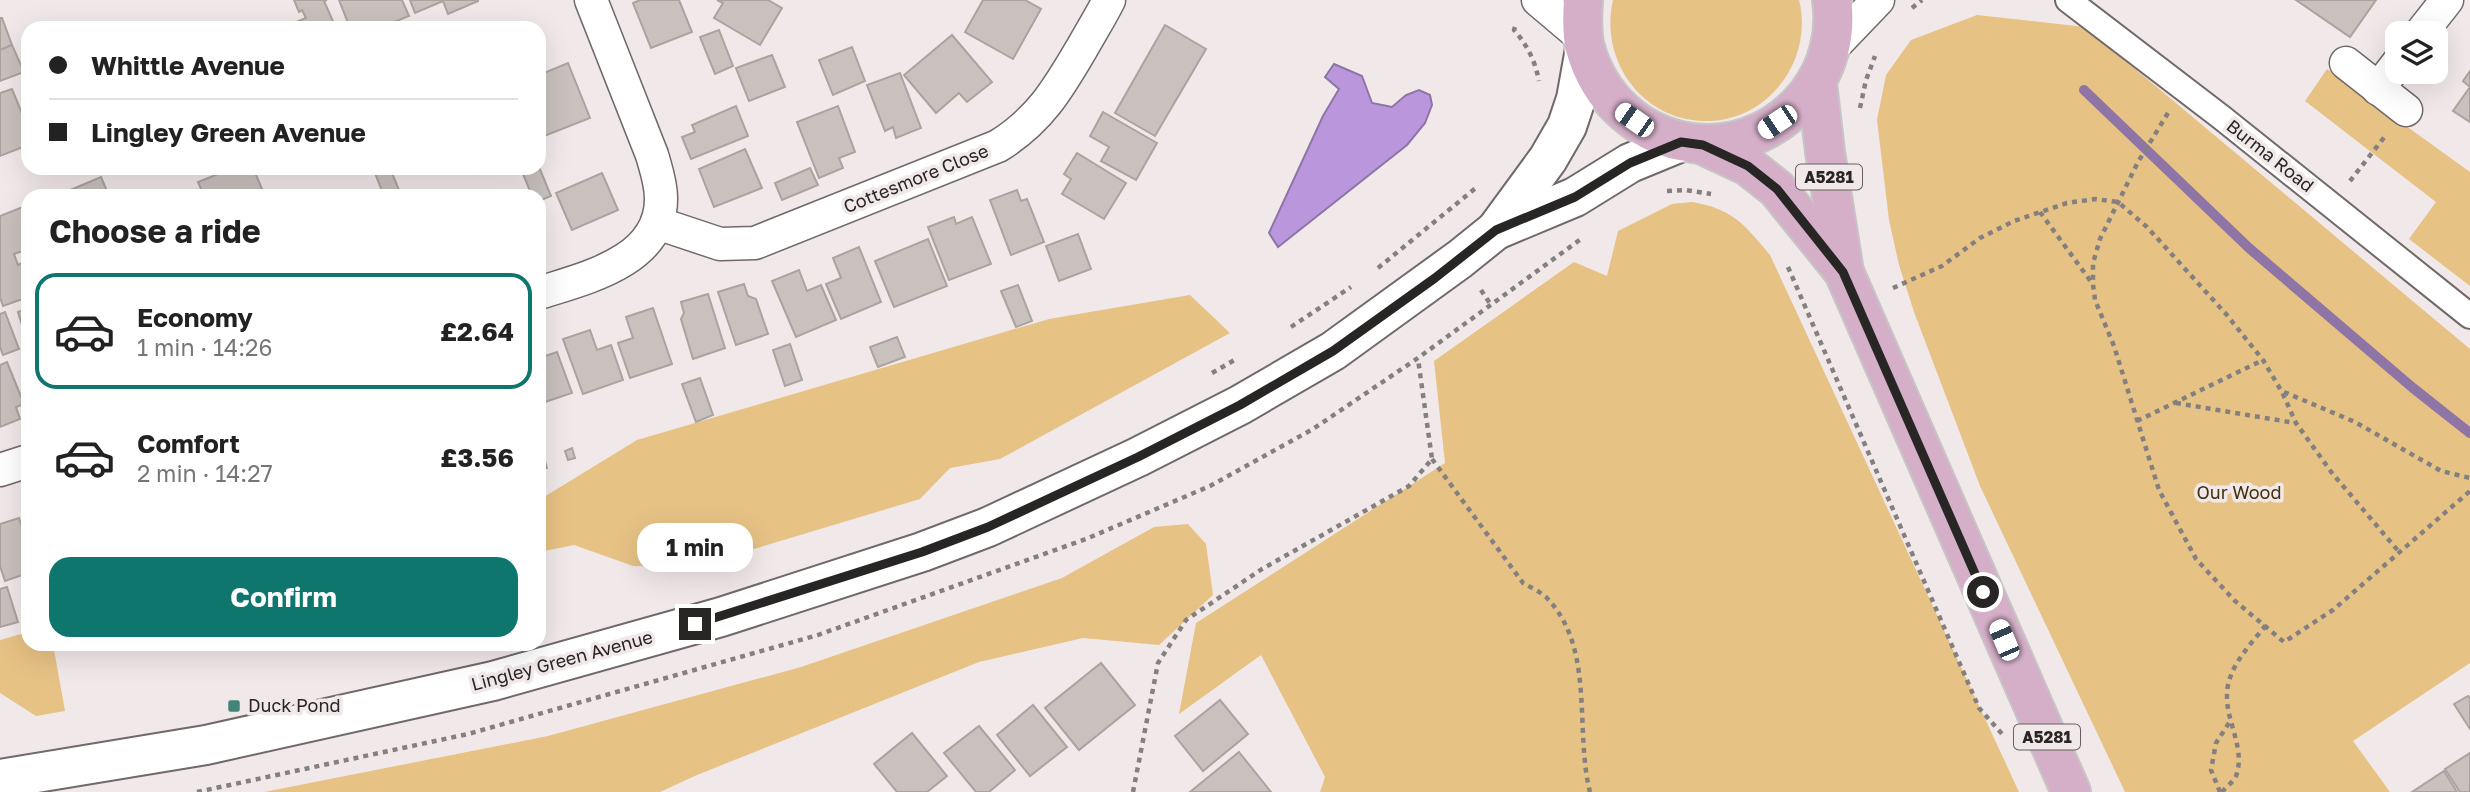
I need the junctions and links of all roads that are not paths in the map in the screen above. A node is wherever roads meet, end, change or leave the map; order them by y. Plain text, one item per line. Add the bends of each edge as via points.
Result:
1 (591, 0) edge
2 (1109, 0) edge
3 (1538, 0) edge
4 (1583, 0) edge
5 (1832, 0) edge
6 (2068, 0) edge
7 (2446, 0) edge
8 (1891, 8) edge
9 (2430, 21) edge
10 (1584, 44) junction
11 (2346, 63) dead end
12 (1824, 66) junction
13 (2385, 80) edge
14 (2378, 89) junction
15 (2406, 110) road end
16 (1692, 144) junction
17 (657, 223) junction
18 (1496, 230) junction
19 (1843, 272) junction
20 (546, 291) edge
21 (2470, 316) edge
22 (21, 463) edge
23 (0, 470) edge
24 (0, 779) edge
25 (2071, 792) edge

1 - 17 street via 659,178
2 - 17 street, Cottesmore Close via 1058,90 1016,135 998,146 755,243 720,244
3 - 10 street
4 - 10 main road, A5281
5 - 12 main road, A5281 via 1834,16
6 - 21 street, Burma Road
7 - 9 street
8 - 12 street
10 - 16 main road, A5281 via 1599,82 1620,110 1648,130
10 - 18 street, Lingley Green Avenue via 1567,126
11 - 14 street
12 - 16 main road, A5281 via 1793,112 1761,133 1725,143
12 - 19 main road, A5281 via 1825,152
13 - 14 street
14 - 15 street
16 - 18 street, Lingley Green Avenue via 1630,163 1575,197
16 - 19 main road, A5281 via 1748,166 1777,189
17 - 20 street via 620,263
18 - 24 street, Lingley Green Avenue via 1333,351 1240,405 1001,521 922,552 721,617 493,681 206,745
19 - 25 main road, A5281
22 - 23 street

